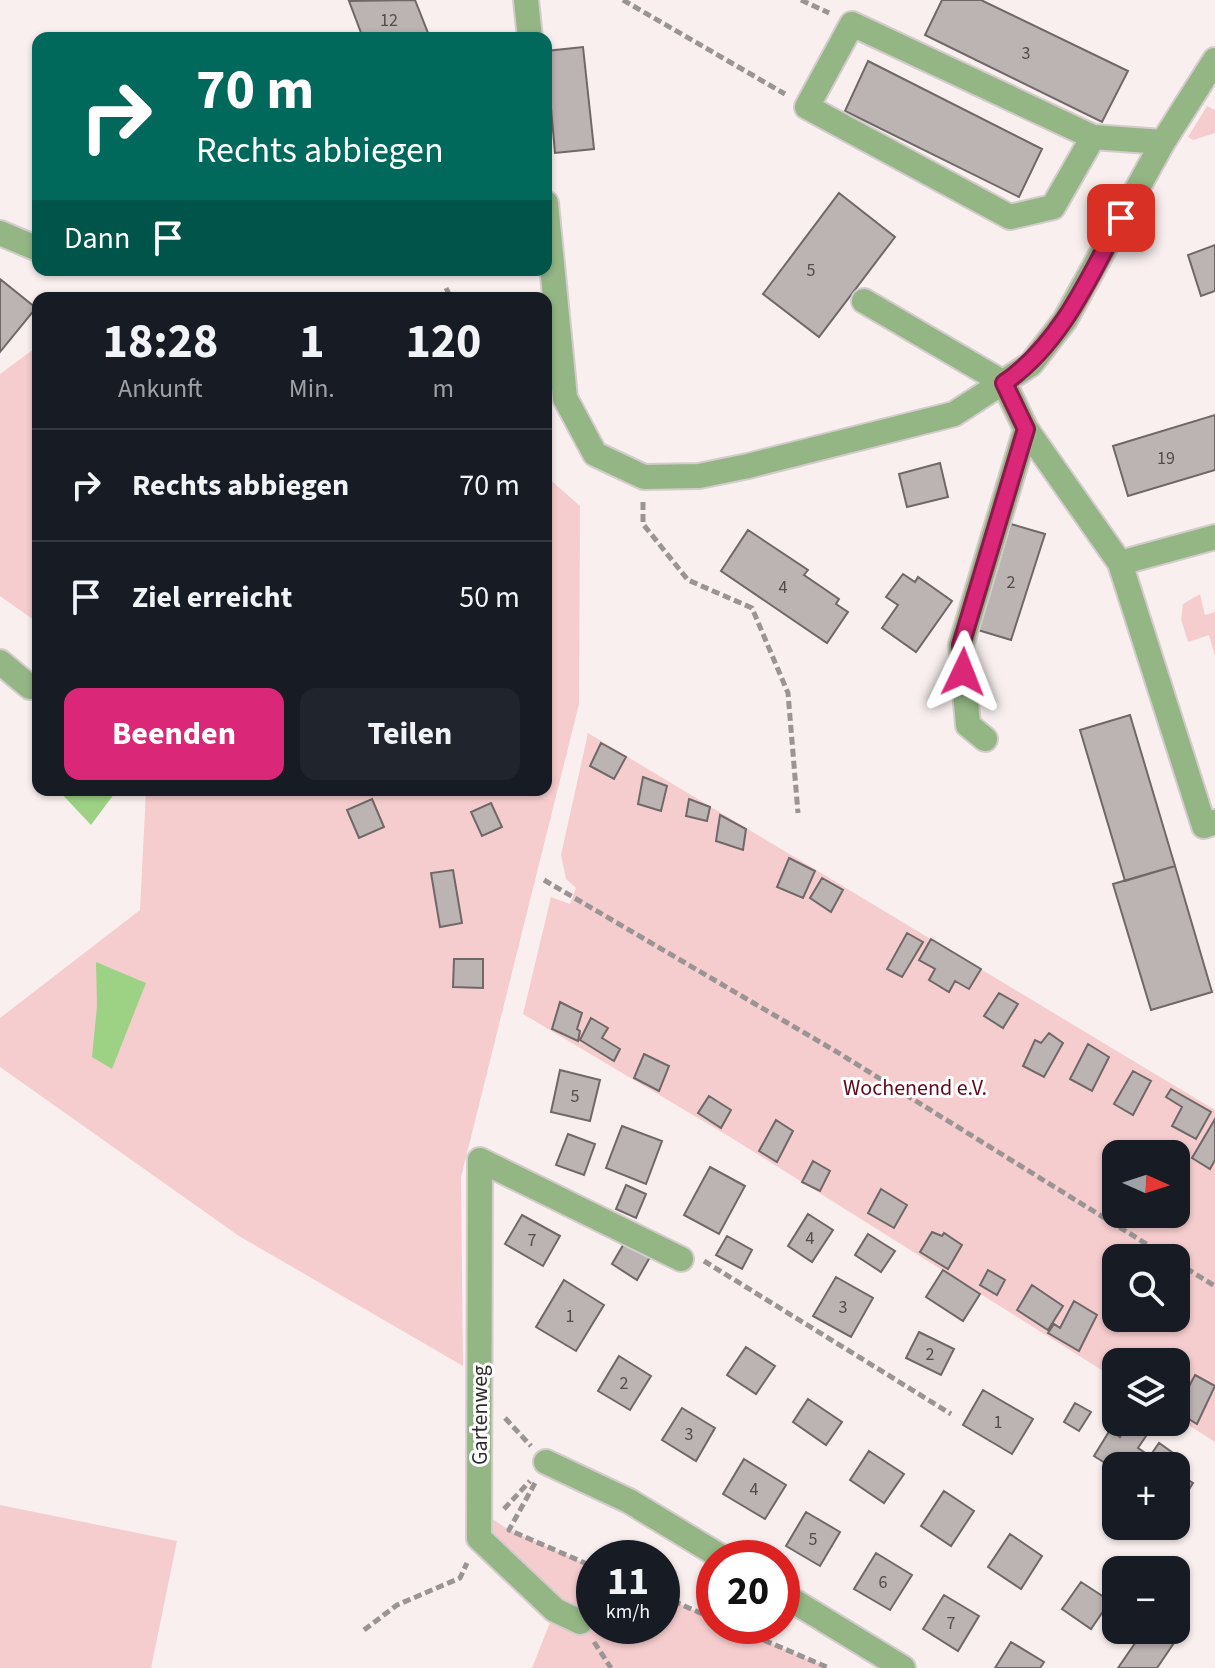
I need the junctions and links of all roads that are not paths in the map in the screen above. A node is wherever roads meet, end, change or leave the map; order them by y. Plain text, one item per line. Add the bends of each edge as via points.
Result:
1 (526, 0) edge
2 (529, 32) edge
3 (1215, 60) edge
4 (1093, 137) junction
5 (1163, 142) junction
6 (0, 233) edge
7 (32, 246) edge
8 (552, 265) edge
9 (864, 301) dead end
10 (1004, 383) junction
11 (1026, 429) junction
12 (1215, 537) edge
13 (1120, 563) junction
14 (0, 662) edge
15 (30, 687) dead end
16 (985, 739) dead end
17 (1215, 822) edge
18 (681, 1259) road end
19 (546, 1462) road end
20 (696, 1542) edge
21 (800, 1605) edge
22 (576, 1620) edge
23 (903, 1668) edge

1 - 2 street
3 - 5 street
4 - 4 street via 1053,207 1010,217 807,107 852,24
4 - 5 street
5 - 10 street via 1065,320 1031,364
6 - 7 street
8 - 10 street via 565,398 595,454 644,477 712,473 939,418
9 - 10 street
10 - 11 street
11 - 13 street
11 - 16 street via 961,645 968,725
12 - 13 street
13 - 17 street via 1204,826
14 - 15 street
18 - 22 street, Gartenweg via 480,1160 479,1538 555,1610
19 - 20 street via 629,1501
21 - 23 street

